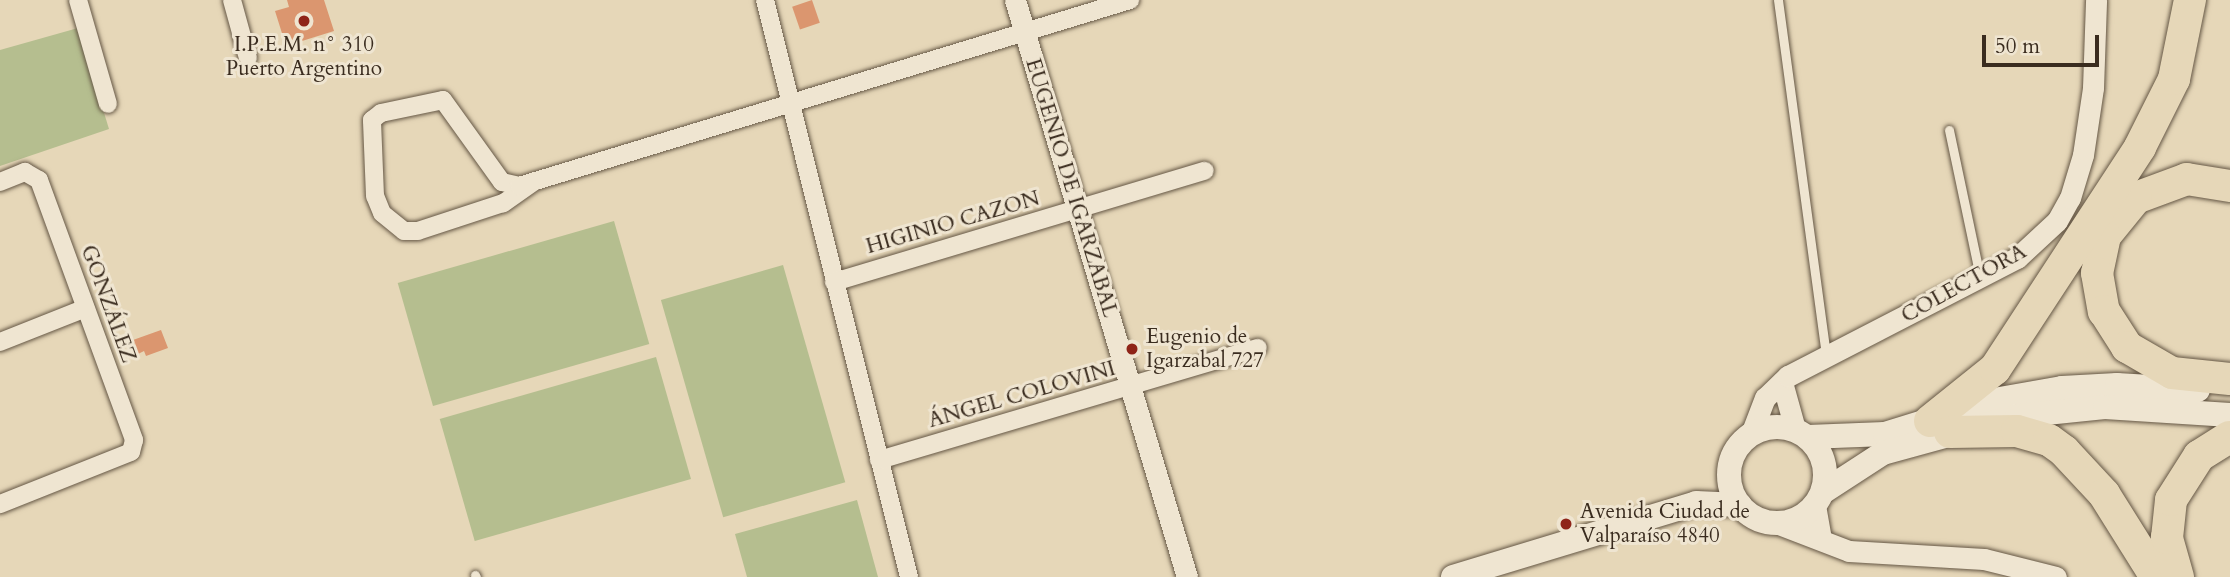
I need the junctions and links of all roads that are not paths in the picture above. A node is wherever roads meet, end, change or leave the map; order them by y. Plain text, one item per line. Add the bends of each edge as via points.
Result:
1 (78, 0) edge
2 (232, 0) edge
3 (765, 0) edge
4 (1015, 0) edge
5 (1130, 0) edge
6 (1778, 0) edge
7 (2096, 0) edge
8 (2190, 0) edge
9 (1025, 32) junction
10 (248, 58) dead end
11 (108, 104) dead end
12 (789, 104) junction
13 (1949, 130) dead end
14 (1205, 171) dead end
15 (535, 181) junction
16 (0, 182) edge
17 (2230, 186) edge
18 (1076, 211) junction
19 (1981, 279) junction
20 (834, 282) junction
21 (86, 308) junction
22 (0, 342) edge
23 (1258, 348) dead end
24 (1826, 356) junction
25 (2230, 379) edge
26 (1782, 382) junction
27 (1131, 386) junction
28 (2230, 392) edge
29 (2230, 415) edge
30 (1940, 426) junction
31 (1801, 433) junction
32 (1751, 434) junction
33 (2230, 437) edge
34 (879, 460) junction
35 (1729, 473) junction
36 (1819, 499) junction
37 (1696, 503) junction
38 (0, 504) edge
39 (1740, 505) junction
40 (1776, 523) junction
41 (1821, 539) junction
42 (909, 577) edge
43 (1187, 577) edge
44 (1453, 577) edge
45 (2056, 577) edge
46 (2156, 577) edge
47 (2178, 577) edge

1 - 11 street
2 - 10 street
3 - 12 street
4 - 9 street, EUGENIO DE IGARZABAL
5 - 9 street
6 - 24 lane
7 - 19 street, COLECTORA via 2093,88 2083,155 2070,198 2037,242
8 - 30 highway via 2174,79 2140,147 2002,361
9 - 12 street
9 - 18 street, EUGENIO DE IGARZABAL
12 - 15 street
12 - 20 street
13 - 19 lane
14 - 18 street, HIGINIO CAZON
15 - 15 street via 503,203 418,231 404,231 382,213 375,196 372,120 382,113 443,100 502,182 509,187
16 - 21 street, GONZÁLEZ via 32,173 39,180
17 - 25 highway via 2187,179 2136,198 2105,236 2097,273 2104,311 2135,353 2172,373
18 - 20 street, HIGINIO CAZON
18 - 27 street, EUGENIO DE IGARZABAL
19 - 24 street, COLECTORA
20 - 34 street
21 - 22 street
21 - 38 street, GONZÁLEZ via 134,440 131,452
23 - 27 street, ÁNGEL COLOVINI
24 - 26 street, COLECTORA
26 - 31 street
26 - 32 street via 1765,398
27 - 34 street, ÁNGEL COLOVINI
27 - 43 street, EUGENIO DE IGARZABAL
28 - 30 main road via 2117,385 2062,388 1994,401
29 - 30 main road via 2078,408
30 - 31 main road via 1870,436
30 - 36 main road via 1883,453
30 - 46 highway via 2017,431 2049,440 2098,486
31 - 32 main road via 1772,427
31 - 36 main road via 1824,463
32 - 35 main road via 1732,458
33 - 47 highway via 2199,456 2171,500 2168,538
34 - 42 street
35 - 37 main road
35 - 39 main road
36 - 40 main road via 1797,519
36 - 41 street
37 - 39 main road
37 - 44 main road
39 - 40 main road via 1761,521
40 - 41 street
41 - 45 street via 1849,551 1984,559

